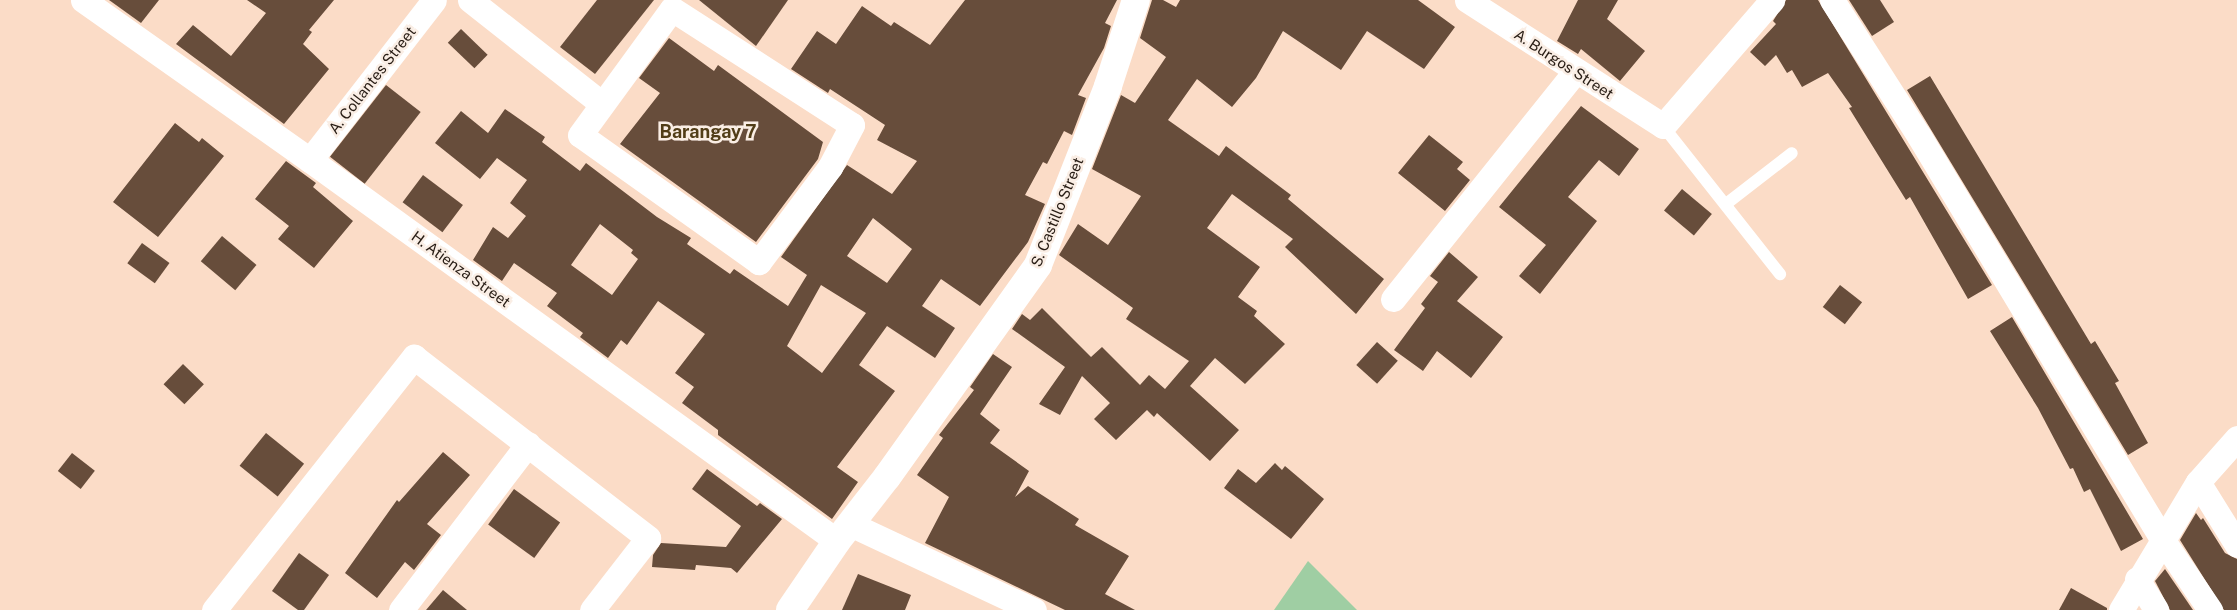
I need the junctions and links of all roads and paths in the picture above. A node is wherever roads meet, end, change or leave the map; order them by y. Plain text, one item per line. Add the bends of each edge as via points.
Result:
1 (83, 0) edge
2 (434, 0) edge
3 (470, 0) edge
4 (1136, 0) edge
5 (1467, 0) edge
6 (1772, 0) edge
7 (1832, 0) edge
8 (1574, 72) junction
9 (602, 104) junction
10 (1663, 126) junction
11 (1792, 153) dead end
12 (310, 160) junction
13 (1726, 204) junction
14 (1780, 274) dead end
15 (1392, 299) dead end
16 (2237, 438) edge
17 (528, 444) junction
18 (2198, 482) junction
19 (843, 533) junction
20 (2162, 539) junction
21 (2237, 545) edge
22 (2137, 579) junction
23 (214, 610) edge
24 (402, 610) edge
25 (592, 610) edge
26 (790, 610) edge
27 (1034, 610) edge
28 (2121, 610) edge
29 (2156, 610) edge
30 (2210, 610) edge

1 - 12 street, H. Atienza Street
2 - 12 street, A. Collantes Street
3 - 9 street
4 - 19 street, S. Castillo Street via 1108,86 1038,265 887,477
5 - 8 street, A. Burgos Street
6 - 10 street
7 - 20 street via 1919,136
8 - 10 street, A. Burgos Street
8 - 15 street
9 - 9 street via 580,135 759,262 830,167 852,125 672,9
10 - 13 lane
11 - 13 lane
12 - 19 street, H. Atienza Street
13 - 14 lane
16 - 18 street
17 - 23 street via 414,357
17 - 24 street
17 - 25 street via 648,538
18 - 20 street
18 - 21 street
19 - 26 street, S. Castillo Street
19 - 27 street, H. Atienza Street
20 - 22 street
20 - 30 street
22 - 28 street
22 - 29 street

